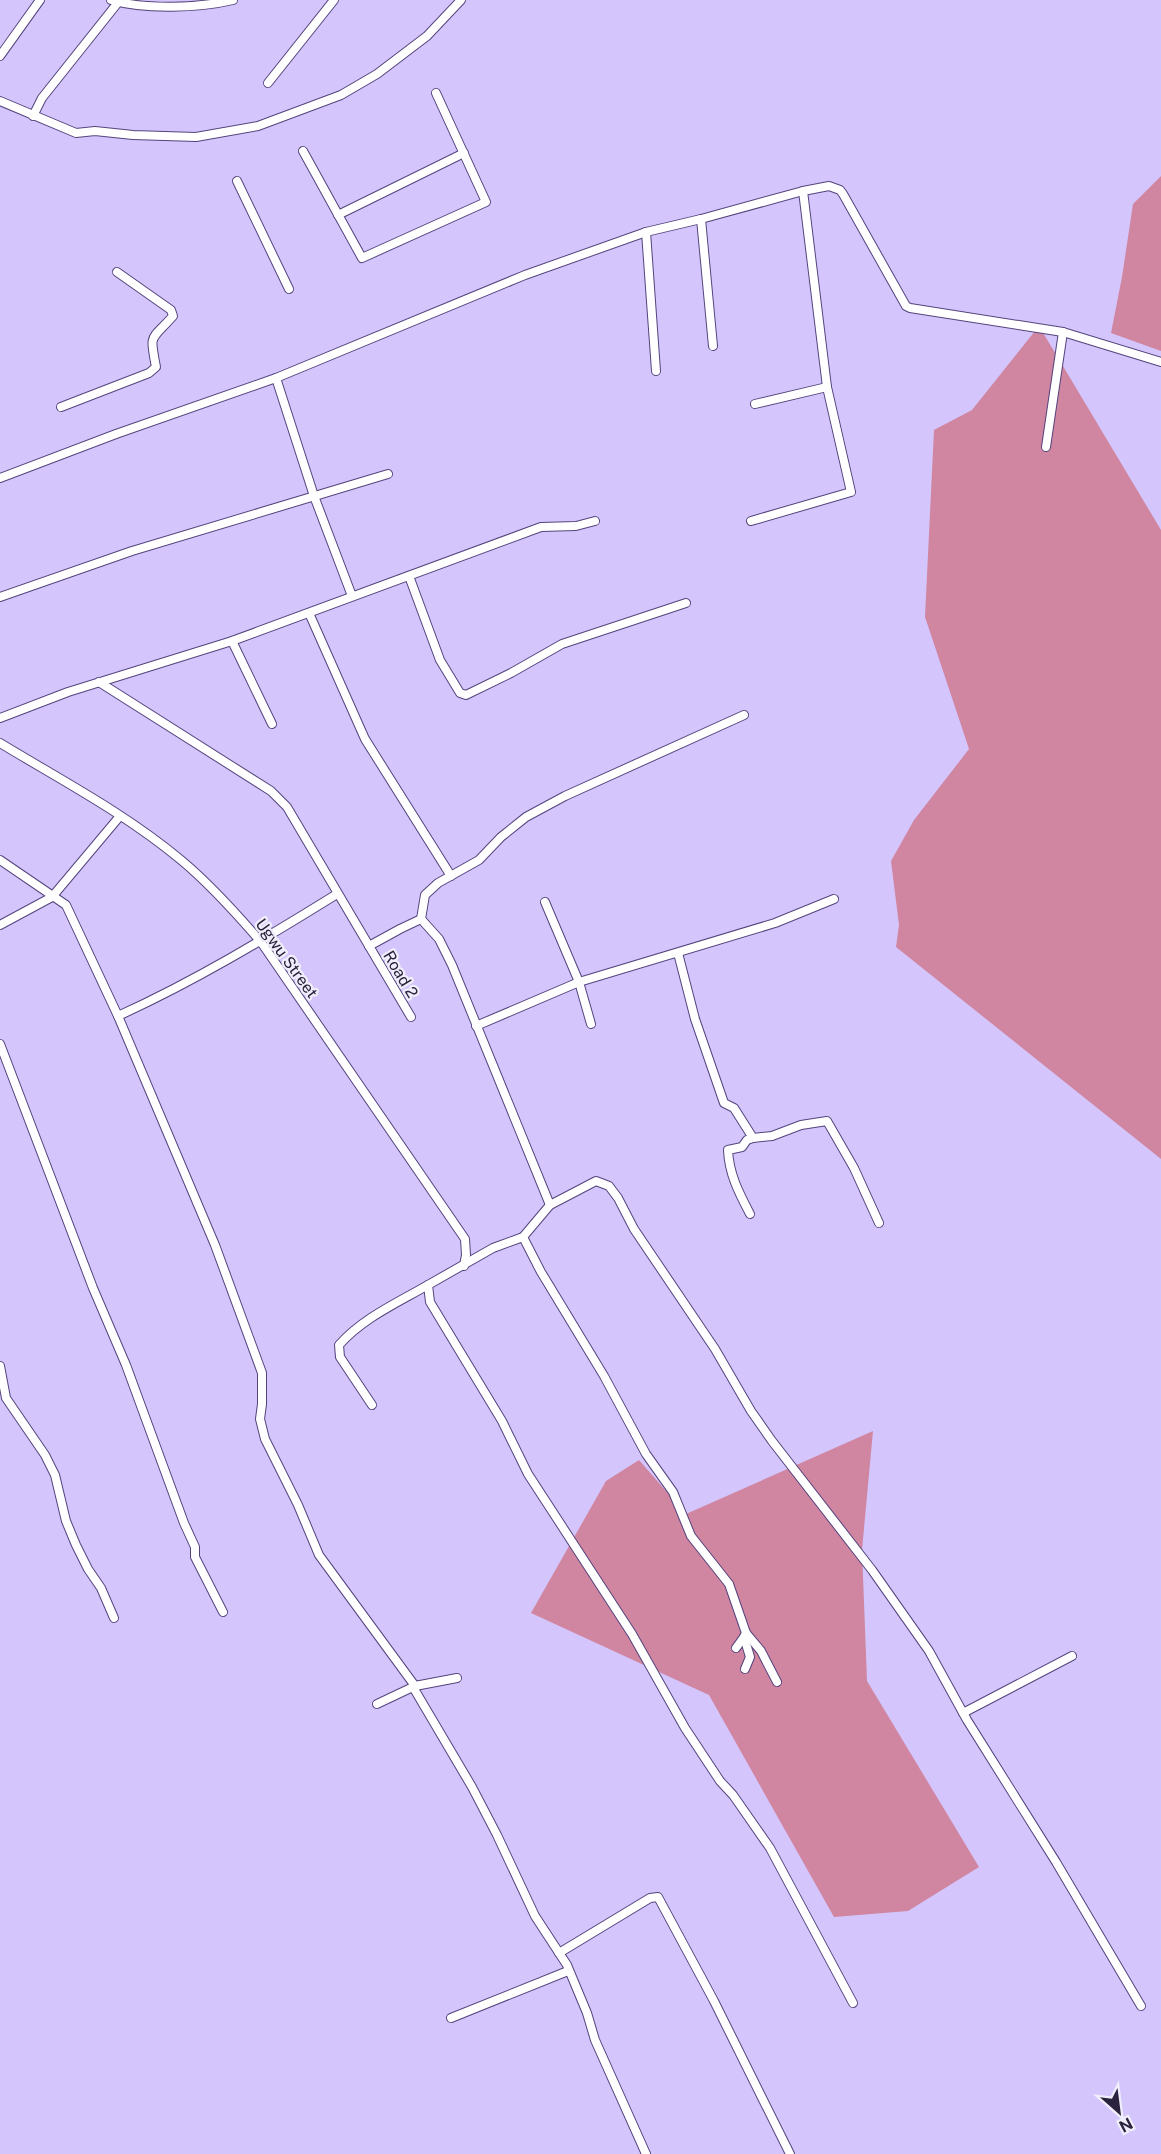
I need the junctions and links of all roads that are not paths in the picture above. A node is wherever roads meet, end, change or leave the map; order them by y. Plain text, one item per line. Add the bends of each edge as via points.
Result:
1 (40, 0) edge
2 (233, 0) edge
3 (334, 0) edge
4 (460, 0) edge
5 (116, 1) edge
6 (0, 56) edge
7 (268, 83) dead end
8 (436, 93) dead end
9 (0, 101) edge
10 (33, 116) junction
11 (303, 151) dead end
12 (464, 153) junction
13 (237, 182) dead end
14 (803, 191) junction
15 (338, 215) junction
16 (701, 219) junction
17 (646, 232) junction
18 (117, 272) dead end
19 (289, 289) dead end
20 (1063, 332) junction
21 (713, 346) dead end
22 (1161, 362) edge
23 (656, 371) dead end
24 (276, 378) junction
25 (827, 387) junction
26 (755, 404) dead end
27 (62, 407) dead end
28 (1046, 447) dead end
29 (388, 474) dead end
30 (0, 478) edge
31 (314, 496) junction
32 (594, 521) dead end
33 (751, 521) dead end
34 (409, 576) junction
35 (352, 596) junction
36 (0, 597) edge
37 (686, 603) dead end
38 (309, 613) junction
39 (232, 641) junction
40 (99, 682) junction
41 (744, 715) dead end
42 (0, 718) edge
43 (272, 724) dead end
44 (0, 743) edge
45 (120, 816) junction
46 (0, 860) edge
47 (451, 876) junction
48 (337, 894) junction
49 (51, 897) junction
50 (834, 899) dead end
51 (545, 902) dead end
52 (421, 920) junction
53 (0, 925) edge
54 (261, 942) junction
55 (369, 946) junction
56 (678, 953) junction
57 (579, 982) junction
58 (118, 1016) junction
59 (411, 1017) dead end
60 (591, 1024) dead end
61 (476, 1026) junction
62 (0, 1044) edge
63 (753, 1138) junction
64 (550, 1204) junction
65 (750, 1214) dead end
66 (879, 1223) dead end
67 (523, 1237) junction
68 (464, 1266) junction
69 (428, 1285) junction
70 (0, 1366) edge
71 (372, 1405) dead end
72 (223, 1612) dead end
73 (114, 1618) dead end
74 (745, 1635) junction
75 (736, 1648) dead end
76 (1072, 1656) dead end
77 (745, 1669) dead end
78 (457, 1678) dead end
79 (777, 1682) dead end
80 (414, 1686) junction
81 (377, 1704) dead end
82 (963, 1713) junction
83 (559, 1953) junction
84 (568, 1971) junction
85 (853, 2003) dead end
86 (1141, 2006) dead end
87 (451, 2018) dead end
88 (646, 2154) edge
89 (790, 2154) edge

1 - 6 street
2 - 5 street via 196,6
3 - 7 street
4 - 10 street via 427,36 376,74 341,95 258,126 196,137 76,133
5 - 10 street via 42,98
8 - 12 street
9 - 10 street
11 - 15 street
12 - 15 street
12 - 15 street via 486,202 362,258
13 - 19 street
14 - 16 street
14 - 20 street via 829,186 840,189 906,306
14 - 25 street
16 - 17 street
16 - 21 street
17 - 23 street
17 - 24 street via 508,281
18 - 27 street via 171,310 172,316 151,343 156,367
20 - 22 street
20 - 28 street
24 - 30 street
24 - 31 street
25 - 26 street
25 - 33 street via 851,492
29 - 31 street
31 - 35 street
31 - 36 street via 132,551
32 - 34 street via 541,527
34 - 35 street
34 - 37 street via 440,660 460,693 466,695 562,644
35 - 38 street
38 - 39 street
38 - 47 street via 365,739
39 - 40 street
39 - 43 street
40 - 42 street
40 - 48 street, Road 2 via 281,799
41 - 47 street via 526,817 479,860
44 - 45 street, Ugwu Street
45 - 49 street
45 - 54 street, Ugwu Street via 181,860
46 - 49 street
47 - 52 street via 425,895
48 - 54 street
48 - 55 street, Road 2
49 - 53 street
49 - 58 street via 66,905
50 - 56 street via 775,923
51 - 57 street
52 - 55 street
52 - 61 street via 440,939
54 - 58 street
54 - 68 street, Ugwu Street via 465,1239
55 - 59 street, Road 2
56 - 57 street
56 - 63 street via 695,1019 724,1103 734,1108
57 - 60 street
57 - 61 street
58 - 80 street via 215,1245 262,1372 260,1419 265,1439 320,1555
61 - 64 street
62 - 72 street via 195,1546 195,1557
63 - 65 street via 742,1147 728,1150 735,1186
63 - 66 street via 827,1121
64 - 67 street
64 - 82 street via 596,1180 609,1186 751,1411 929,1651
67 - 68 street via 493,1248
67 - 74 street via 646,1454 673,1492 692,1536 729,1584
68 - 69 street
69 - 71 street via 375,1315 339,1345 340,1357
69 - 85 street via 430,1302 502,1421 528,1474 632,1634 685,1728 770,1848
70 - 73 street via 6,1398 55,1475 73,1537
74 - 75 street
74 - 77 street via 750,1657
74 - 79 street via 761,1651
76 - 82 street
78 - 80 street
80 - 81 street
80 - 83 street via 472,1787 535,1916
82 - 86 street
83 - 84 street
83 - 89 street via 650,1898 658,1897
84 - 87 street
84 - 88 street

